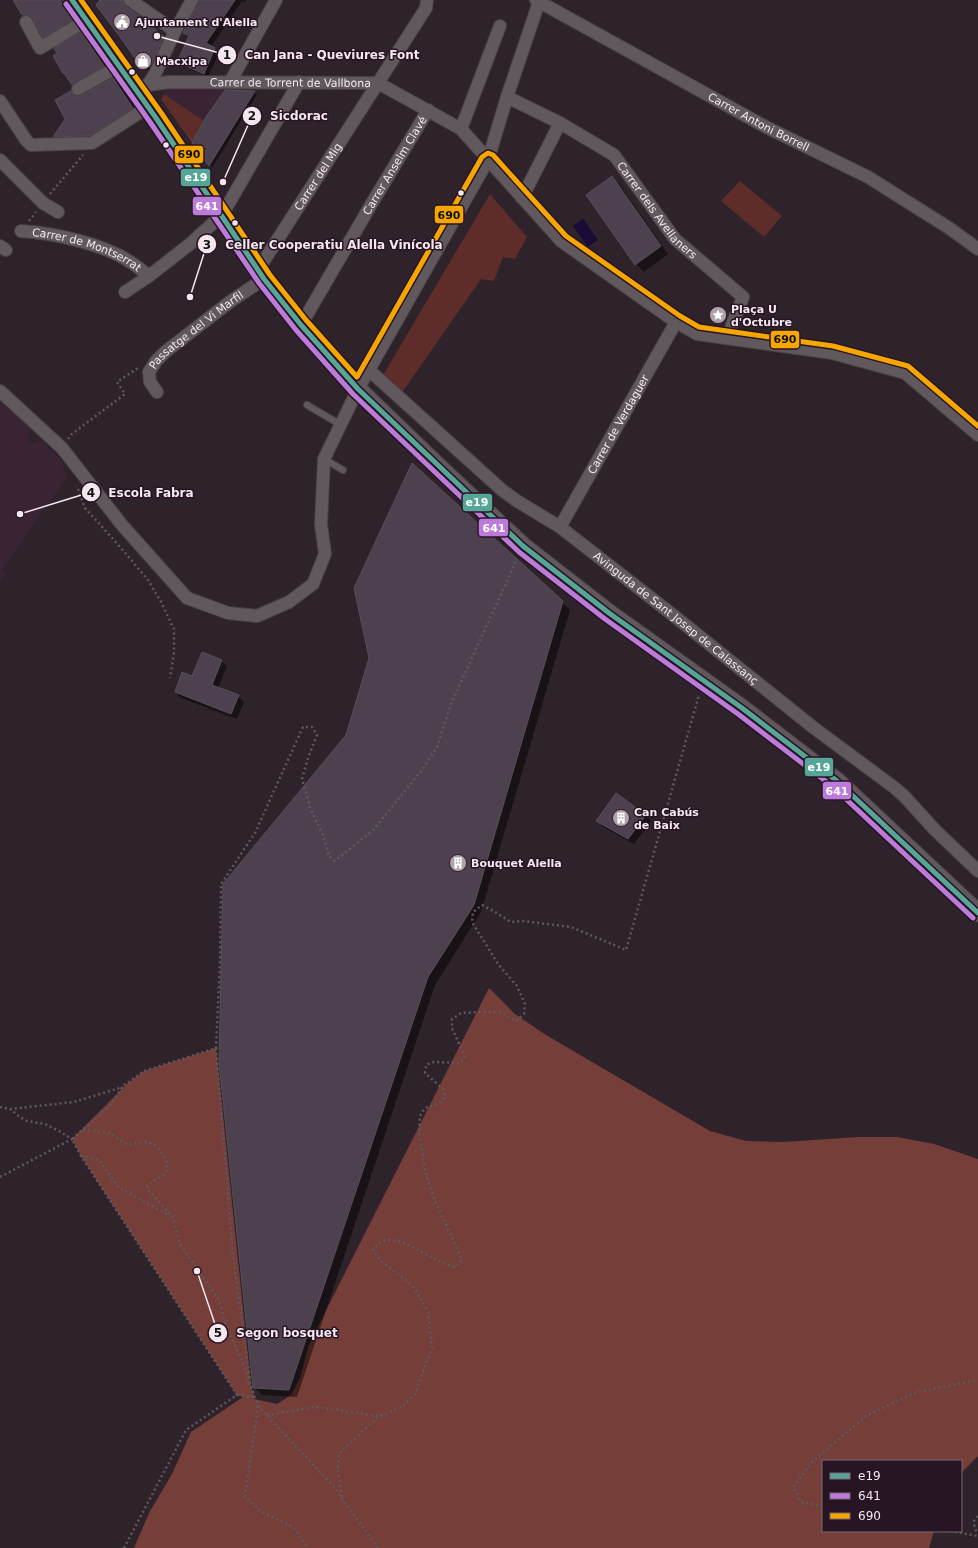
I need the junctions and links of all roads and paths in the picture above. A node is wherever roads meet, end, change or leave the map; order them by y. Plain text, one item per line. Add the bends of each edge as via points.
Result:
1 (130, 0) edge
2 (192, 0) edge
3 (276, 0) edge
4 (427, 0) edge
5 (538, 1) edge
6 (76, 2) edge
7 (87, 20) junction
8 (26, 22) dead end
9 (500, 26) dead end
10 (175, 31) junction
11 (119, 66) junction
12 (230, 82) junction
13 (299, 82) junction
14 (378, 83) junction
15 (141, 87) junction
16 (78, 89) dead end
17 (507, 97) junction
18 (0, 101) edge
19 (148, 107) junction
20 (428, 110) junction
21 (560, 123) junction
22 (462, 129) junction
23 (85, 143) junction
24 (0, 160) edge
25 (488, 160) junction
26 (522, 198) junction
27 (43, 203) junction
28 (58, 212) dead end
29 (222, 215) junction
30 (21, 231) dead end
31 (978, 249) edge
32 (261, 274) junction
33 (149, 276) junction
34 (125, 292) dead end
35 (676, 322) junction
36 (301, 325) junction
37 (727, 338) junction
38 (151, 368) junction
39 (370, 371) junction
40 (358, 389) junction
41 (0, 391) edge
42 (157, 392) dead end
43 (307, 405) dead end
44 (341, 425) junction
45 (978, 435) edge
46 (62, 448) junction
47 (324, 459) junction
48 (343, 470) dead end
49 (78, 488) dead end
50 (560, 527) junction
51 (523, 546) junction
52 (170, 678) dead end
53 (704, 680) junction
54 (978, 871) edge
55 (978, 913) edge
56 (216, 1048) junction
57 (124, 1086) junction
58 (0, 1107) edge
59 (10, 1109) junction
60 (83, 1130) junction
61 (72, 1139) junction
62 (81, 1156) junction
63 (0, 1177) edge
64 (173, 1217) junction
65 (978, 1380) edge
66 (251, 1386) junction
67 (237, 1395) junction
68 (255, 1398) junction
69 (258, 1406) junction
70 (267, 1415) junction
71 (380, 1416) junction
72 (342, 1498) junction
73 (822, 1506) edge
74 (978, 1516) edge
75 (959, 1532) edge
76 (978, 1534) edge
77 (124, 1548) edge
78 (309, 1548) edge
79 (378, 1548) edge

1 - 10 street
2 - 10 street
3 - 12 street
4 - 14 street, Carrer del Mig via 426,8
5 - 17 street
5 - 31 street, Carrer Antoni Borrell via 766,127 868,177
6 - 7 main road
7 - 8 street via 40,48
7 - 11 main road
9 - 22 street
10 - 15 street via 156,72
11 - 15 main road
11 - 16 street
12 - 13 street, Carrer de Torrent de Vallbona
12 - 15 street, Carrer de Torrent de Vallbona via 169,82
13 - 14 street, Carrer de Torrent de Vallbona
13 - 29 street, Carrer de Montserrat
14 - 20 street, Carrer de Torrent de Vallbona
14 - 32 street, Carrer del Mig
15 - 19 main road
17 - 21 street, Carrer dels Avellaners
17 - 25 street
18 - 23 street via 31,146
19 - 23 street via 92,143
19 - 29 main road
20 - 22 street, Carrer de Torrent de Vallbona
20 - 36 street, Carrer Anselm Clavé
21 - 26 street
21 - 37 street, Carrer dels Avellaners via 614,155 675,239 743,297
22 - 25 street, Carrer de Torrent de Vallbona
23 - 27 path via 84,154
24 - 27 street
25 - 26 street, Carrer de Torrent de Vallbona
25 - 39 street
26 - 35 street, Carrer de Torrent de Vallbona via 561,241
27 - 28 street
29 - 32 main road
29 - 33 street, Carrer de Montserrat
30 - 33 street, Carrer de Montserrat via 58,236 106,250 132,262
32 - 36 main road
32 - 38 street, Passatge del Vi Marfil via 231,301 165,352
33 - 34 street, Carrer de Montserrat
35 - 37 street, Carrer de Torrent de Vallbona via 697,334
35 - 50 street, Carrer de Verdaguer
36 - 40 main road
37 - 45 street, Carrer de Torrent de Vallbona via 832,353 905,373
38 - 42 street, Passatge del Vi Marfil via 148,372 150,382
38 - 46 path via 139,367 117,382 125,394 72,434
39 - 40 street
39 - 50 street, Avinguda de Sant Josep de Calassanç via 492,482 517,501
40 - 44 street
40 - 51 main road
41 - 46 street
43 - 44 lane
44 - 47 street
46 - 47 street via 122,525 187,598 228,613 257,616 289,602 313,584 325,554 320,524
47 - 48 lane
49 - 52 path via 85,508 148,580 161,602 174,629
50 - 54 street, Avinguda de Sant Josep de Calassanç via 814,728 895,788
51 - 53 main road via 609,613
51 - 56 path via 451,704 437,746 422,770 372,830 335,861 329,856 302,779 317,735 312,727 303,727 255,833 221,884
53 - 55 main road via 837,782
53 - 71 path via 626,950 570,927 523,921 511,922 482,905 473,912 472,922 498,964 517,986 525,1004 524,1014 516,1021 501,1012 461,1013 452,1019 452,1028 465,1057 460,1063 434,1062 426,1065 426,1073 443,1089 445,1097 439,1104 426,1108 420,1116 419,1132 425,1169 433,1196 462,1260 456,1267 447,1266 400,1242 386,1240 373,1248 380,1260 412,1285 428,1311 432,1347 415,1394 402,1407
56 - 57 path via 144,1071
56 - 66 path via 233,1255
57 - 59 path via 74,1102
57 - 60 path via 109,1107
58 - 59 path
59 - 61 path via 20,1118 45,1124
60 - 61 path
60 - 64 path via 111,1134 125,1144 152,1143 161,1151 166,1161 165,1175 153,1180 147,1189
61 - 62 path
61 - 63 path
62 - 64 path via 99,1160 118,1187
62 - 67 path
64 - 66 path via 180,1244 219,1300 226,1325
65 - 73 path via 917,1392 866,1416 813,1461 793,1487 801,1502
66 - 68 path
67 - 68 path
67 - 77 path via 186,1430
68 - 69 path
69 - 70 path
69 - 78 path via 245,1496 260,1511 293,1527
70 - 71 path via 316,1407
70 - 72 path
71 - 72 path via 339,1453 338,1471
72 - 79 path
74 - 76 path via 974,1521
75 - 76 path

